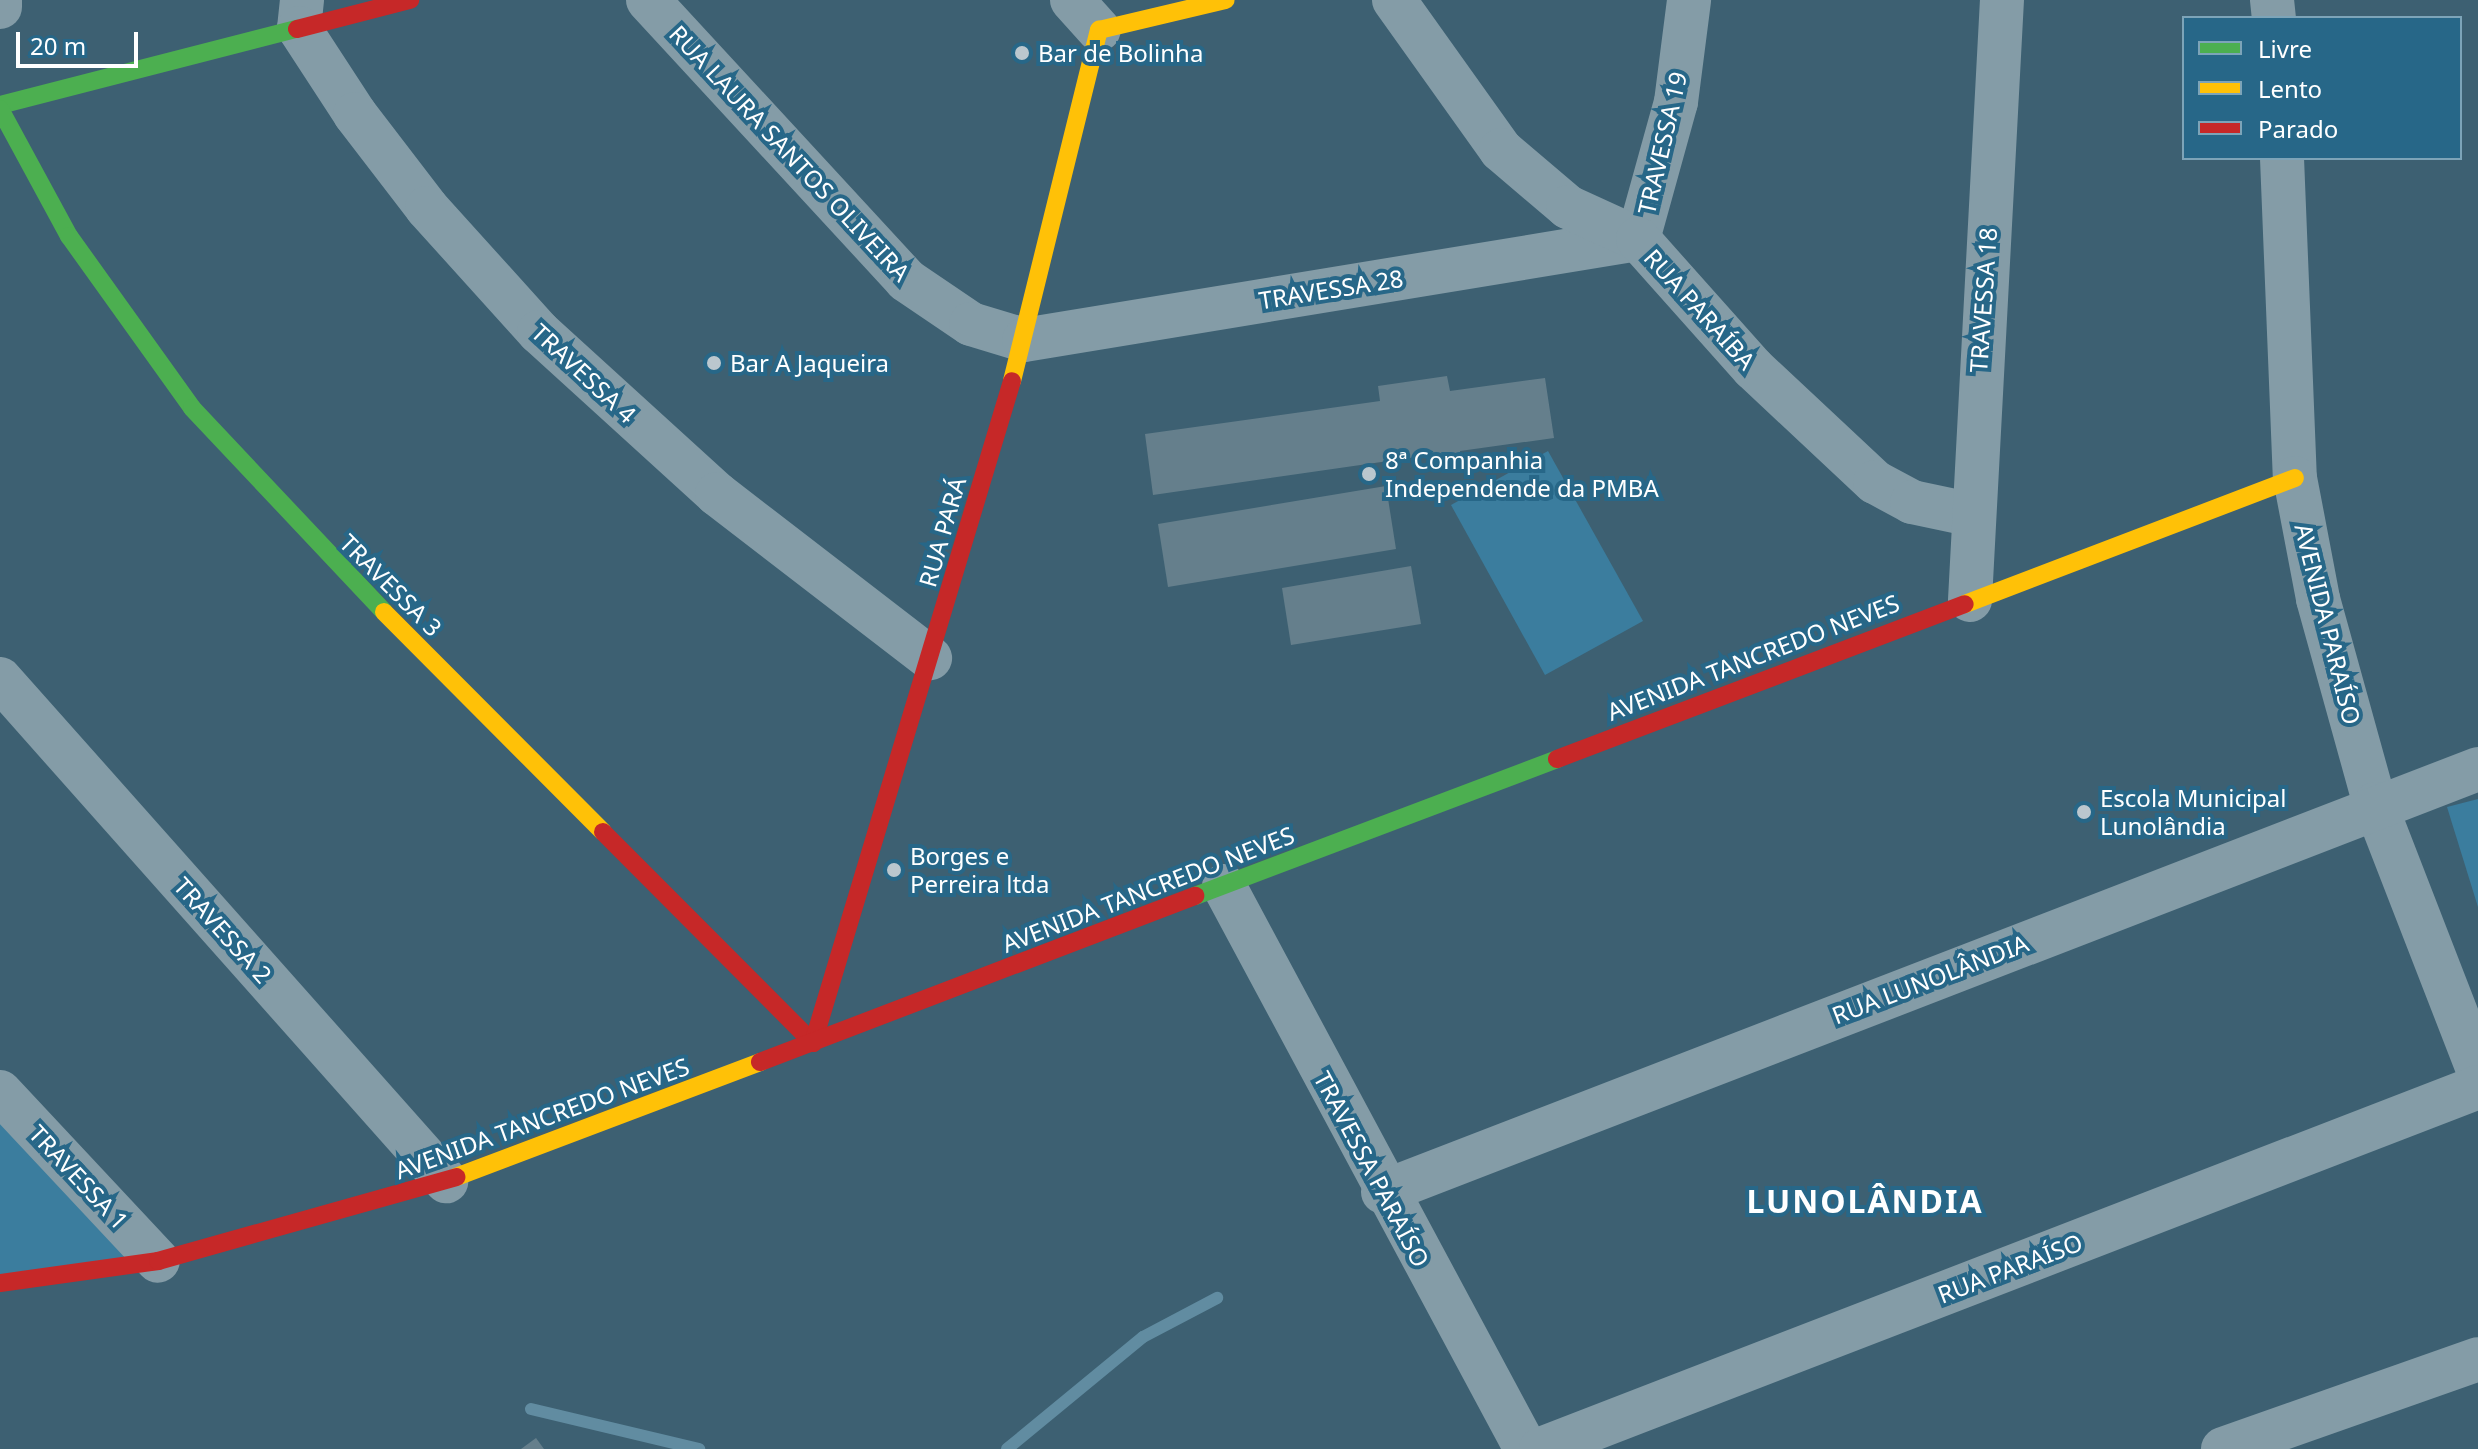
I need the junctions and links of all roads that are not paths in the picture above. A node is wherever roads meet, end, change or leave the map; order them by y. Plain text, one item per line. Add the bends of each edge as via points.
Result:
1 (0, 0) edge
2 (410, 0) edge
3 (648, 0) edge
4 (1226, 0) edge
5 (1394, 0) edge
6 (1689, 0) edge
7 (2002, 0) edge
8 (0, 7) edge
9 (300, 14) edge
10 (1086, 15) edge
11 (0, 107) edge
12 (2282, 160) edge
13 (1638, 239) junction
14 (1024, 340) junction
15 (2295, 478) junction
16 (1969, 514) junction
17 (1970, 600) junction
18 (930, 658) junction
19 (0, 679) edge
20 (2478, 769) edge
21 (2375, 804) junction
22 (1224, 886) junction
23 (813, 1043) junction
24 (2478, 1069) edge
25 (2478, 1087) edge
26 (0, 1092) edge
27 (446, 1181) junction
28 (1383, 1192) junction
29 (158, 1261) junction
30 (0, 1283) edge
31 (2478, 1359) edge
32 (1526, 1449) edge
33 (1541, 1449) edge
34 (2223, 1449) edge

1 - 8 street
2 - 9 street
3 - 14 street, RUA LAURA SANTOS OLIVEIRA via 906,280 971,324
4 - 10 street
5 - 13 street, RUA PARAÍBA via 1501,150 1568,207
6 - 13 street, TRAVESSA 19 via 1676,102
7 - 16 street, TRAVESSA 18
9 - 11 street
9 - 18 street, TRAVESSA 4 via 427,208 581,374 717,494
10 - 14 street, RUA PARÁ
11 - 23 street, TRAVESSA 3 via 69,236 192,408 314,542
12 - 15 street, AVENIDA PARAÍSO
13 - 14 street, TRAVESSA 28
13 - 16 street, RUA PARAÍBA via 1753,368 1875,482 1912,502
14 - 18 street, RUA PARÁ
15 - 17 street, AVENIDA TANCREDO NEVES
15 - 21 street, AVENIDA PARAÍSO via 2318,599
16 - 17 street, TRAVESSA 18
17 - 22 street, AVENIDA TANCREDO NEVES
18 - 23 street, RUA PARÁ
19 - 27 street, TRAVESSA 2
20 - 21 street, RUA LUNOLÂNDIA
21 - 24 street, AVENIDA PARAÍSO
21 - 28 street, RUA LUNOLÂNDIA
22 - 23 street, AVENIDA TANCREDO NEVES
22 - 28 street, TRAVESSA PARAÍSO
23 - 27 street, AVENIDA TANCREDO NEVES
25 - 33 street, RUA PARAÍSO
26 - 29 street, TRAVESSA 1
27 - 29 street, AVENIDA TANCREDO NEVES
28 - 32 street, TRAVESSA PARAÍSO
29 - 30 street, AVENIDA TANCREDO NEVES
31 - 34 street

